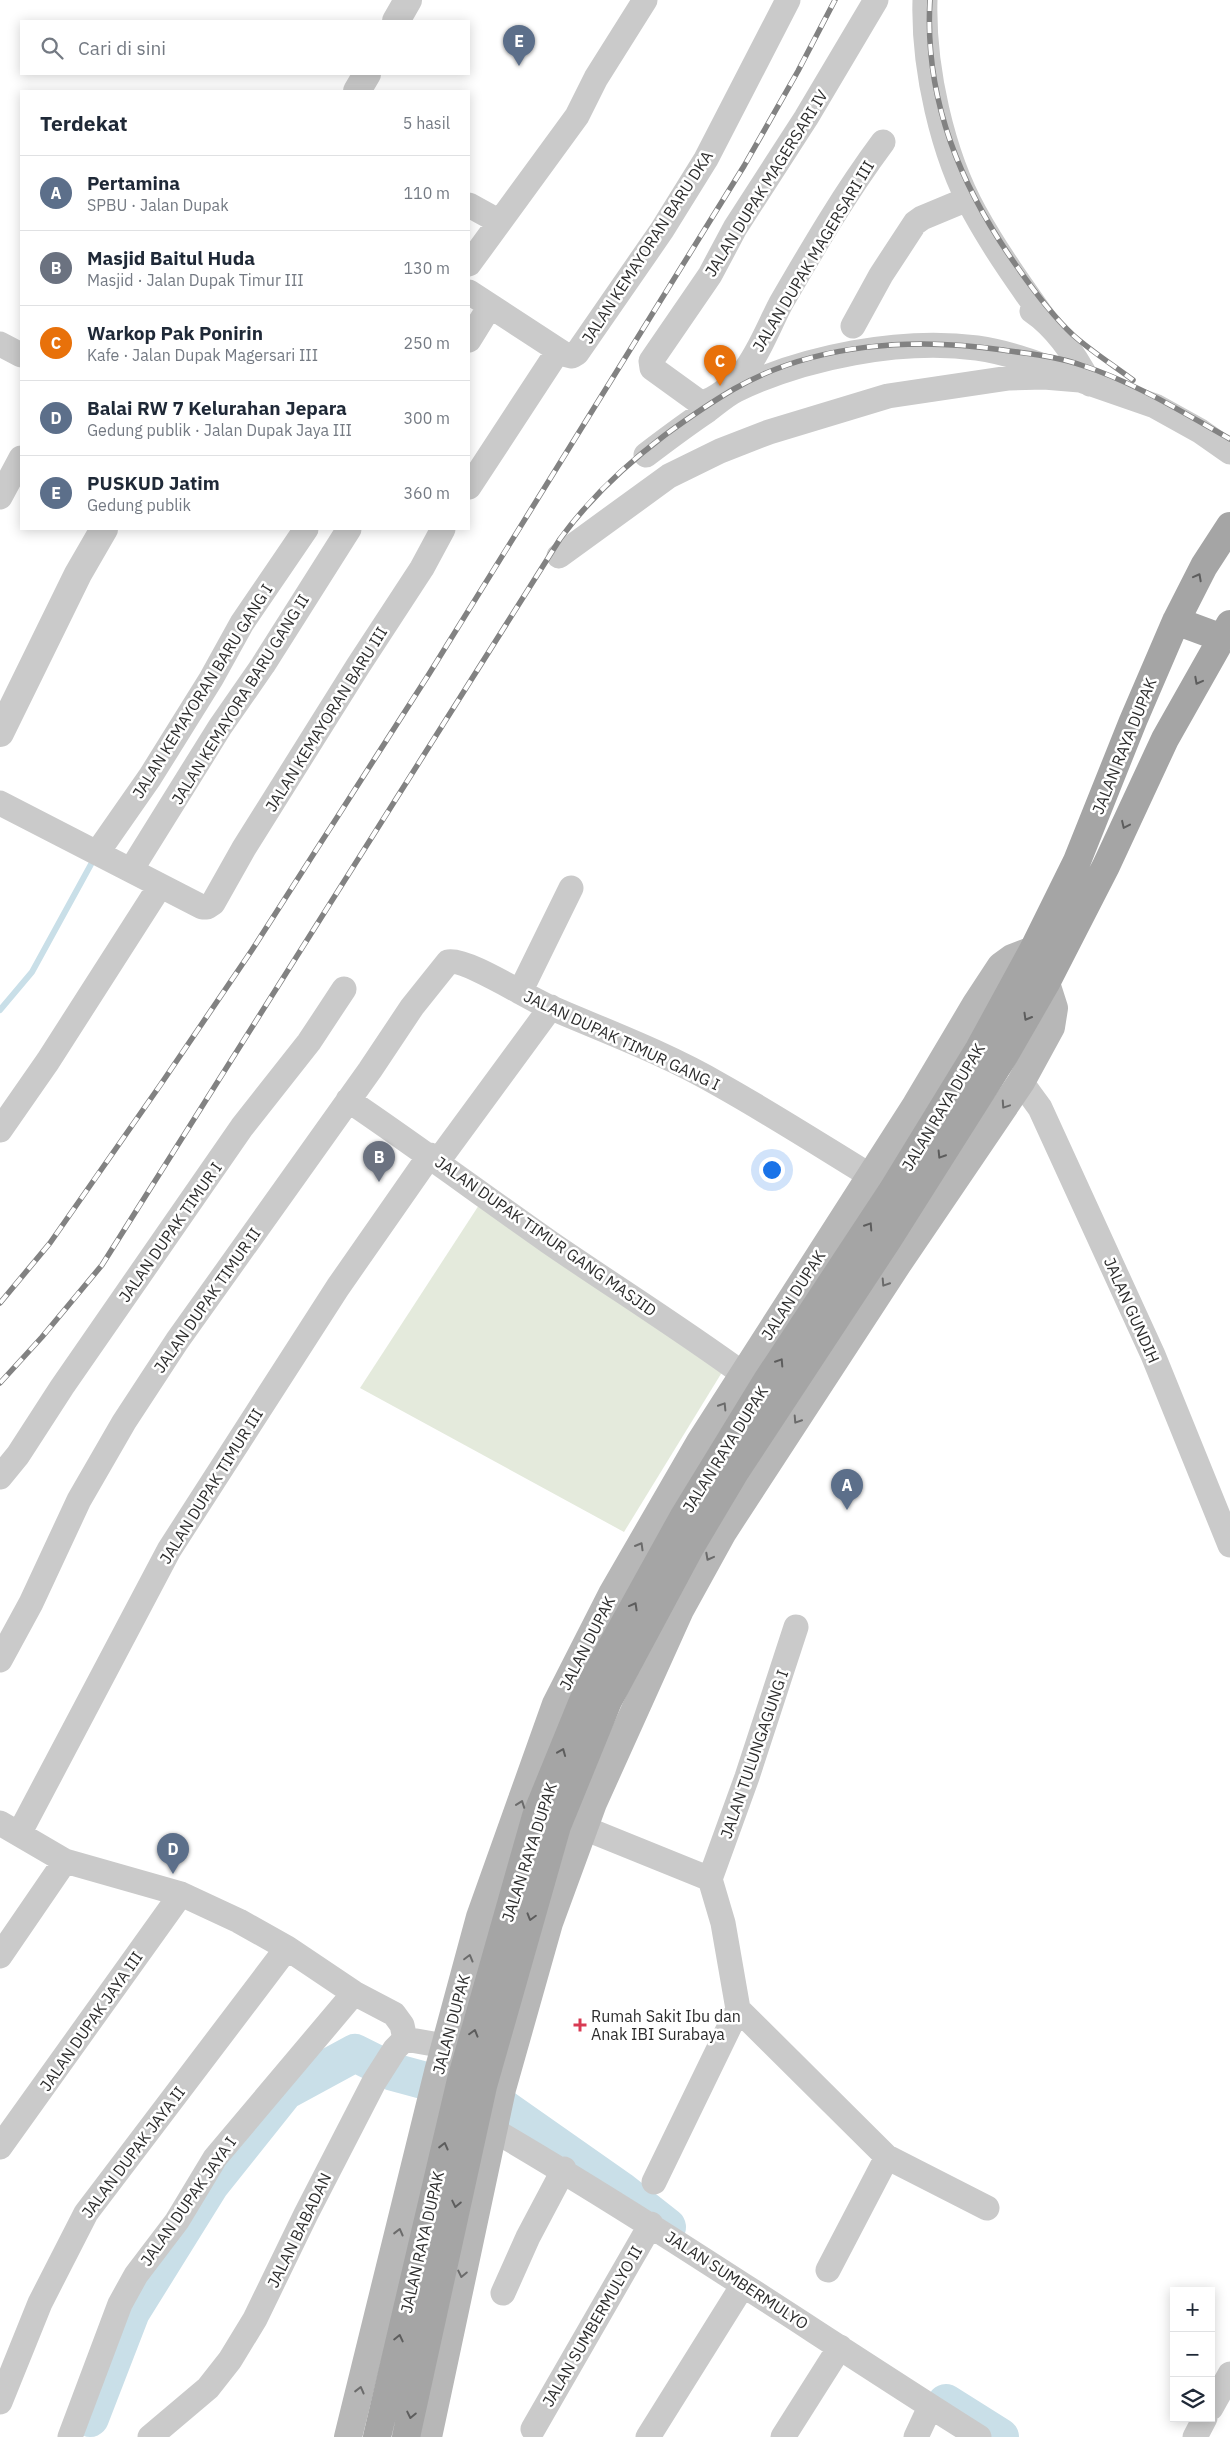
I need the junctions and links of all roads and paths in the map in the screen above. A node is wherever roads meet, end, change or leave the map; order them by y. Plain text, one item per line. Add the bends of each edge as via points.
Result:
1 (408, 0) edge
2 (646, 0) edge
3 (788, 0) edge
4 (876, 0) edge
5 (925, 0) edge
6 (397, 20) edge
7 (366, 75) edge
8 (358, 90) edge
9 (931, 135) dead end
10 (883, 142) dead end
11 (958, 203) junction
12 (470, 205) edge
13 (498, 221) junction
14 (470, 263) edge
15 (470, 293) edge
16 (490, 306) junction
17 (1046, 321) junction
18 (853, 326) dead end
19 (470, 338) edge
20 (0, 344) edge
21 (564, 353) junction
22 (20, 354) edge
23 (651, 363) joint
24 (1085, 382) junction
25 (1230, 452) edge
26 (646, 455) dead end
27 (20, 460) edge
28 (470, 486) edge
29 (0, 497) edge
30 (1230, 526) edge
31 (103, 530) edge
32 (305, 530) edge
33 (348, 530) edge
34 (442, 530) edge
35 (559, 556) dead end
36 (1176, 621) junction
37 (1226, 631) edge
38 (0, 733) edge
39 (0, 803) edge
40 (97, 853) junction
41 (131, 870) junction
42 (160, 886) junction
43 (571, 888) dead end
44 (1034, 950) junction
45 (448, 962) joint
46 (1046, 983) junction
47 (344, 989) dead end
48 (520, 992) junction
49 (551, 1007) junction
50 (1021, 1082) junction
51 (348, 1100) junction
52 (0, 1130) edge
53 (434, 1158) junction
54 (870, 1175) junction
55 (858, 1306) junction
56 (743, 1374) junction
57 (0, 1477) edge
58 (1230, 1546) edge
59 (684, 1582) junction
60 (796, 1628) dead end
61 (0, 1660) edge
62 (10, 1828) edge
63 (584, 1828) junction
64 (65, 1861) junction
65 (523, 1864) junction
66 (710, 1879) junction
67 (181, 1894) junction
68 (287, 1948) junction
69 (0, 1956) edge
70 (354, 1994) junction
71 (738, 2009) junction
72 (400, 2044) junction
73 (445, 2046) junction
74 (471, 2098) junction
75 (0, 2147) edge
76 (887, 2157) junction
77 (564, 2170) junction
78 (654, 2182) dead end
79 (987, 2208) dead end
80 (651, 2224) junction
81 (828, 2270) dead end
82 (743, 2284) junction
83 (504, 2293) dead end
84 (840, 2347) junction
85 (1230, 2374) edge
86 (1215, 2401) edge
87 (0, 2402) edge
88 (930, 2406) junction
89 (1203, 2422) edge
90 (533, 2429) dead end
91 (70, 2437) edge
92 (150, 2437) edge
93 (348, 2437) edge
94 (377, 2437) edge
95 (406, 2437) edge
96 (428, 2437) edge
97 (648, 2437) edge
98 (784, 2437) edge
99 (916, 2437) edge
100 (978, 2437) edge
101 (1195, 2437) edge

1 - 6 street
2 - 13 street via 596,78 577,116
3 - 21 street, JALAN KEMAYORAN BARU DKA via 706,159 578,353
4 - 23 street, JALAN DUPAK MAGERSARI IV via 710,275
5 - 17 street via 930,82 954,164 974,211 1012,274
7 - 8 street
9 - 11 street
10 - 23 street, JALAN DUPAK MAGERSARI III via 857,177 744,372 735,382 707,401 699,402 652,368
11 - 17 street via 983,254 1010,291
11 - 18 street via 915,223
12 - 13 street
13 - 14 street
15 - 16 street
16 - 19 street
16 - 21 street
17 - 24 street via 1080,364
20 - 22 street
21 - 28 street
24 - 25 street via 1155,406
24 - 26 street via 1027,359 977,348 878,349 816,362 734,391
24 - 35 street via 1044,377 1009,378 888,396 769,432 669,476
27 - 29 street
36 -> 30 main road, JALAN RAYA DUPAK via 1204,566
31 - 38 street via 78,574
32 - 40 street, JALAN KEMAYORAN BARU GANG I via 242,623 150,777
33 - 41 street, JALAN KEMAYORA BARU GANG II
34 - 42 street, JALAN KEMAYORAN BARU III via 213,903 202,907
36 - 37 main road
36 - 44 main road, JALAN RAYA DUPAK via 1077,861
37 -> 46 main road, JALAN RAYA DUPAK via 1165,740
39 - 40 street
40 - 41 street
41 - 42 street
42 - 52 street
43 - 48 street
44 - 54 main road, JALAN DUPAK via 1001,966
65 -> 44 main road, JALAN RAYA DUPAK via 536,1816 587,1691 684,1516 766,1382 892,1191
45 - 48 street, JALAN DUPAK TIMUR GANG I via 452,960 470,967
45 - 51 street, JALAN DUPAK TIMUR II via 412,1007
46 - 50 main road via 1054,1008 1051,1026
46 -> 55 main road, JALAN RAYA DUPAK
47 - 57 street, JALAN DUPAK TIMUR I via 309,1042 242,1128
48 - 49 street, JALAN DUPAK TIMUR GANG I
49 - 53 street, JALAN DUPAK TIMUR III
49 - 54 street, JALAN DUPAK TIMUR GANG I via 628,1039 719,1084
50 -> 55 main road
50 - 58 street, JALAN GUNDIH via 1040,1108 1153,1355
51 - 53 street, JALAN DUPAK TIMUR GANG MASJID
51 - 61 street, JALAN DUPAK TIMUR II via 177,1341 124,1422 79,1500 31,1603
53 - 56 street, JALAN DUPAK TIMUR GANG MASJID via 549,1242
53 - 62 street, JALAN DUPAK TIMUR III via 338,1287 169,1550
54 - 56 main road, JALAN DUPAK
55 -> 59 main road, JALAN RAYA DUPAK via 735,1472 690,1546
65 -> 56 main road, JALAN DUPAK via 556,1704 612,1594
59 - 63 main road, JALAN DUPAK via 676,1619
59 - 65 main road, JALAN RAYA DUPAK via 608,1701 557,1826
60 - 66 street, JALAN TULUNGAGUNG I
62 - 64 street
63 - 66 street
63 - 74 main road, JALAN DUPAK via 549,1923
64 - 67 street
64 - 69 street
73 -> 65 main road, JALAN DUPAK via 480,1917
65 - 74 main road, JALAN RAYA DUPAK
66 - 71 street via 723,1922
67 - 68 street
67 - 75 street, JALAN DUPAK JAYA III
68 - 70 street
68 - 87 street, JALAN DUPAK JAYA II via 86,2213 40,2304
70 - 72 street via 394,2014 402,2025
70 - 91 street, JALAN DUPAK JAYA I via 216,2158 177,2221 136,2275 120,2304
71 - 76 street
71 - 78 street
72 - 73 street
72 - 92 street, JALAN BABADAN via 374,2082 256,2319 208,2388
73 - 74 main road, JALAN DUPAK
74 - 77 street, JALAN SUMBERMULYO
93 -> 74 main road, JALAN DUPAK
94 -> 74 main road, JALAN RAYA DUPAK
74 -> 95 main road, JALAN RAYA DUPAK
74 -> 96 main road, JALAN DUPAK
76 - 79 street
76 - 81 street
77 - 80 street, JALAN SUMBERMULYO
77 - 83 street via 528,2237
80 - 82 street, JALAN SUMBERMULYO
80 - 90 street, JALAN SUMBERMULYO II
82 - 84 street, JALAN SUMBERMULYO
82 - 97 street
84 - 88 street, JALAN SUMBERMULYO
84 - 98 street
85 - 86 street
88 - 99 street
88 - 100 street, JALAN SUMBERMULYO
89 - 101 street

